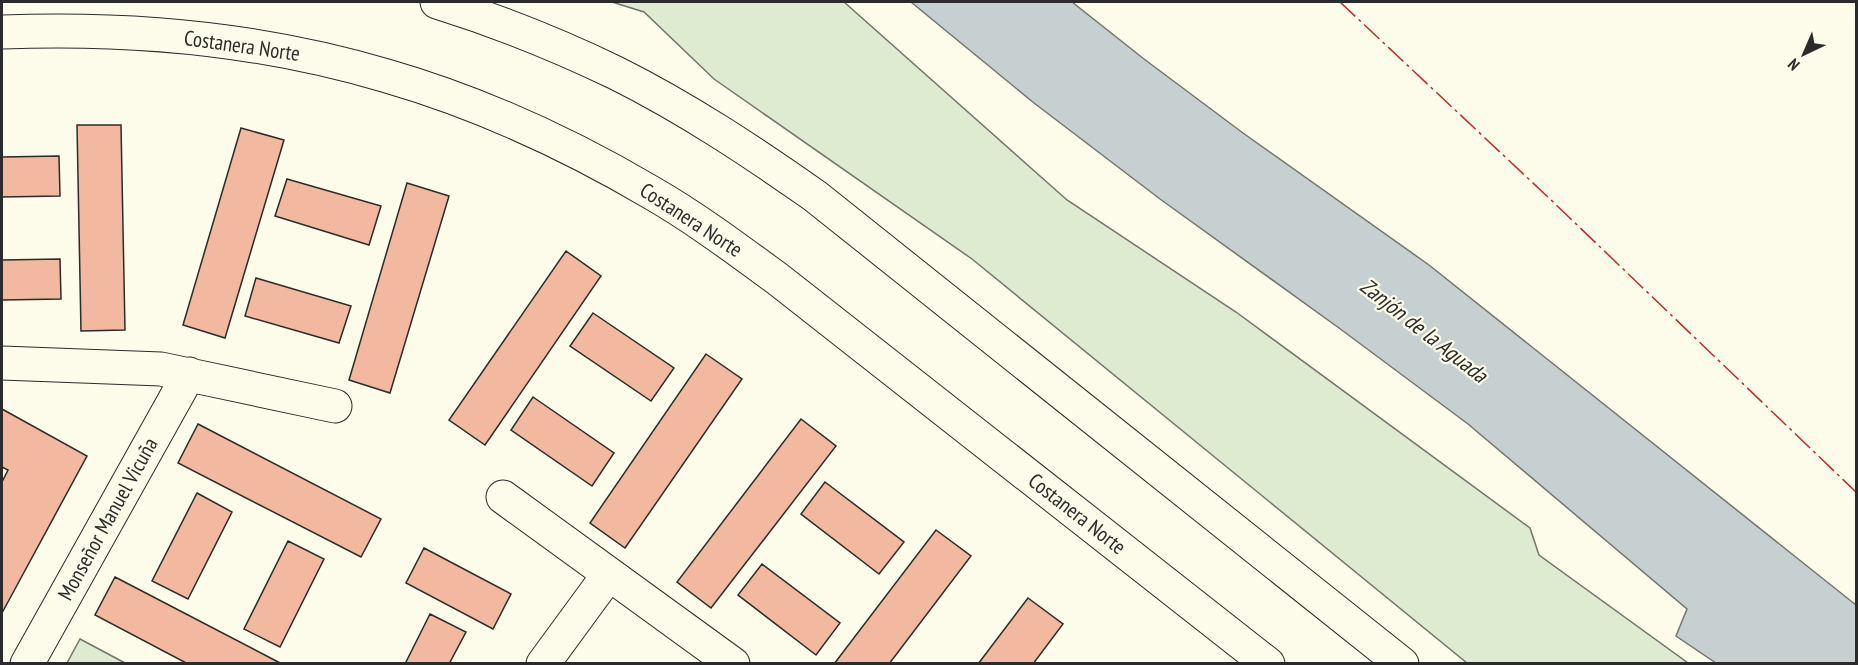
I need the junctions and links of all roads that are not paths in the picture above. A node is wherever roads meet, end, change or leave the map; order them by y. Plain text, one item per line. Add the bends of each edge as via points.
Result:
1 (437, 2) edge
2 (2, 32) edge
3 (2, 363) edge
4 (189, 374) junction
5 (335, 406) dead end
6 (503, 497) dead end
7 (609, 574) junction
8 (27, 663) edge
9 (543, 663) edge
10 (733, 663) edge
11 (1268, 663) edge
12 (1402, 663) edge

1 - 12 street via 547,42 616,73 749,150 815,196
2 - 11 street, Costanera Norte via 137,32 304,55 386,75 455,98 586,156 717,234 779,280
3 - 4 street via 139,367
4 - 5 street
4 - 8 street, Monseñor Manuel Vicuña
6 - 7 street
7 - 9 street
7 - 10 street

